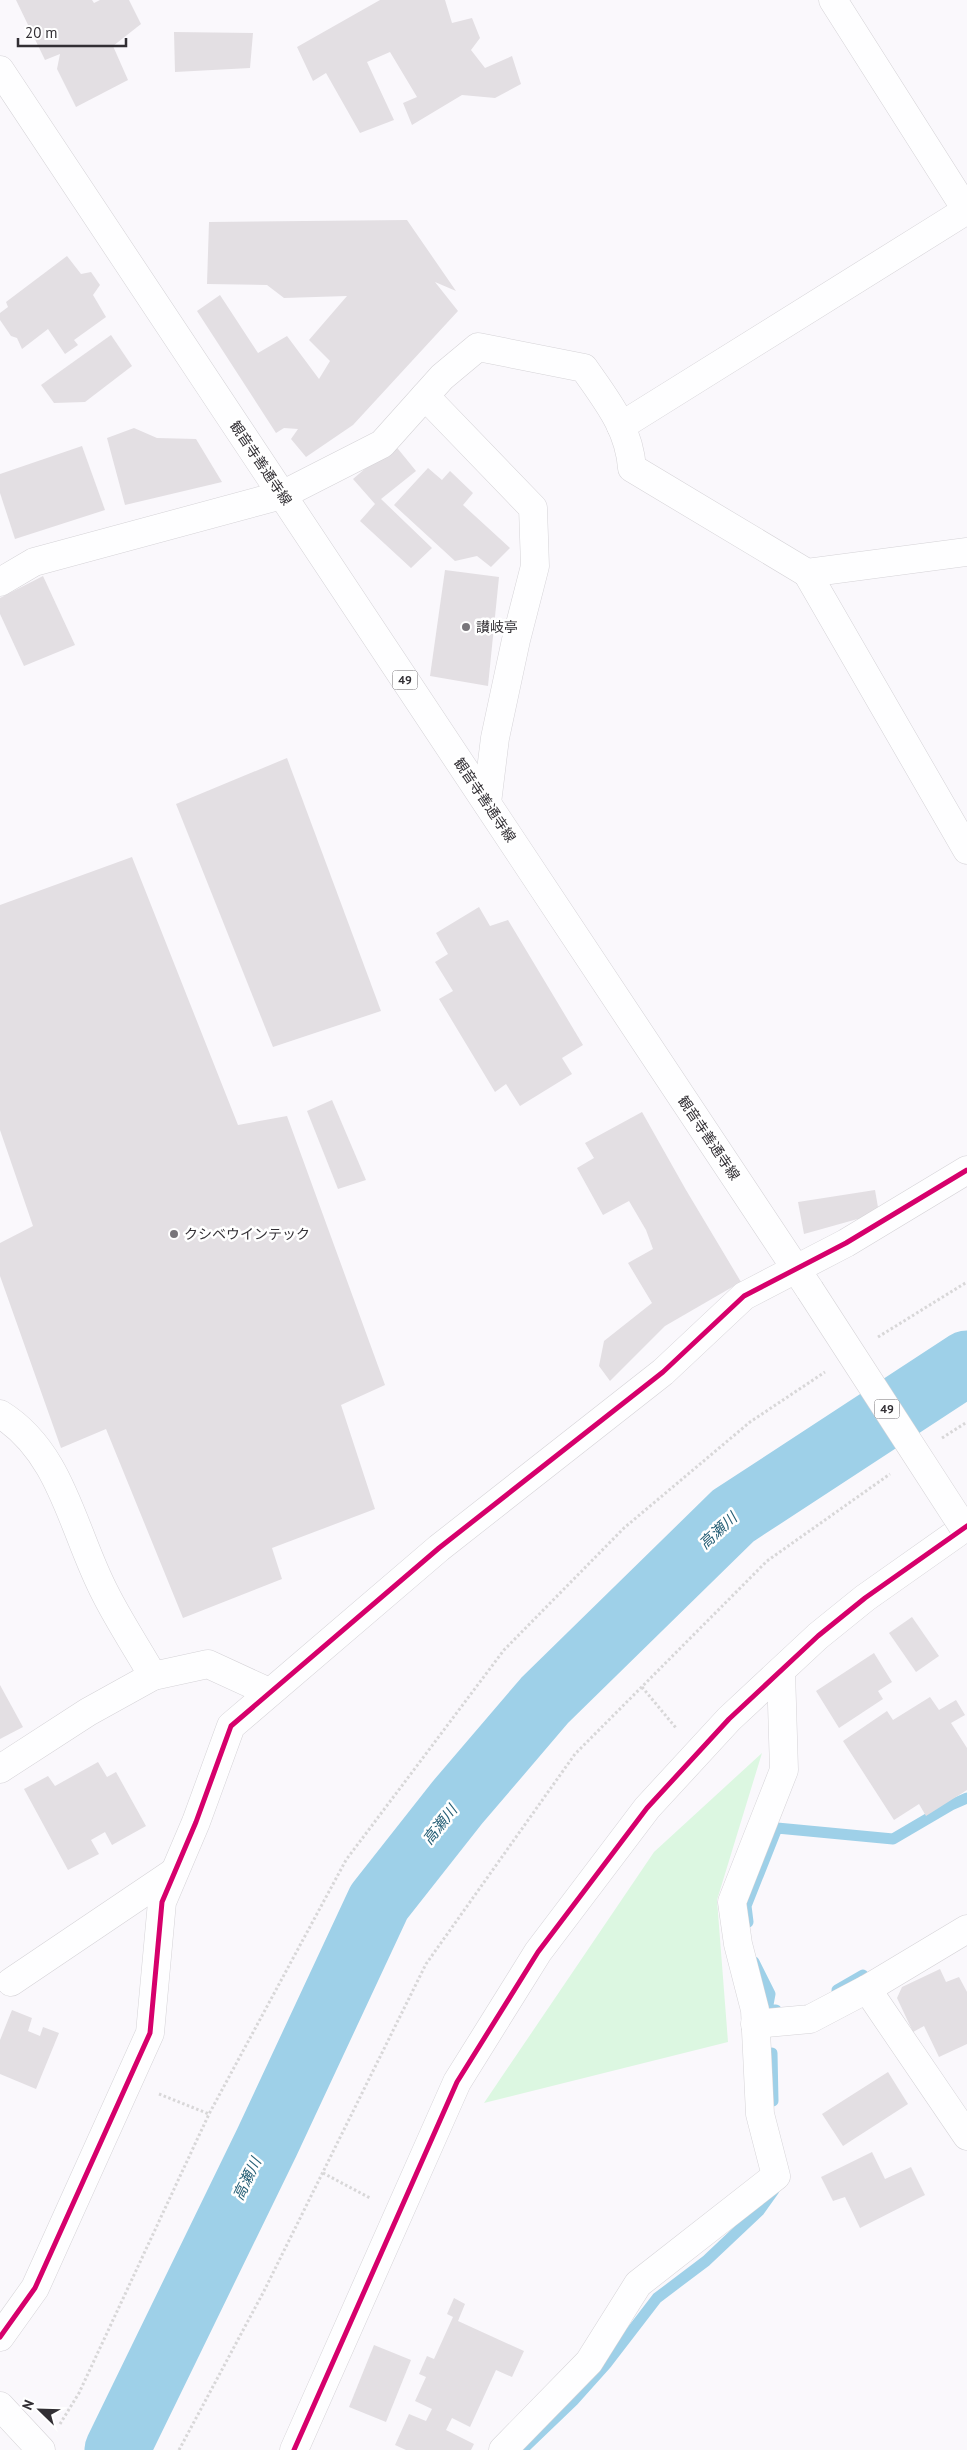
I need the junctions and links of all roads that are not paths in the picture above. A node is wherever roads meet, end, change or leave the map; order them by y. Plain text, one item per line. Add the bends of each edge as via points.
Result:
1 (833, 0) edge
2 (0, 70) edge
3 (967, 210) edge
4 (425, 396) junction
5 (621, 426) junction
6 (282, 495) junction
7 (967, 552) edge
8 (807, 573) junction
9 (0, 582) edge
10 (487, 803) junction
11 (967, 850) edge
12 (967, 1170) edge
13 (803, 1279) junction
14 (0, 1414) edge
15 (966, 1529) edge
16 (781, 1671) junction
17 (153, 1676) junction
18 (269, 1692) junction
19 (0, 1769) edge
20 (174, 1872) junction
21 (967, 1929) edge
22 (11, 1982) dead end
23 (867, 1989) junction
24 (755, 2024) junction
25 (967, 2136) edge
26 (0, 2337) edge
27 (0, 2406) edge
28 (41, 2450) edge
29 (294, 2450) edge
30 (503, 2450) edge

1 - 3 street
2 - 6 street, 観音寺善通寺線 / 49
3 - 5 street
4 - 5 street via 478,347 584,368
4 - 6 street via 382,444
4 - 10 street via 533,508 535,566 495,738
5 - 8 street via 630,448 632,468
6 - 9 street via 34,562
6 - 10 street, 観音寺善通寺線 / 49
7 - 8 street
8 - 11 street
10 - 13 street, 観音寺善通寺線 / 49
12 - 13 street via 846,1243
13 - 15 street, 観音寺善通寺線 / 49, bridge
13 - 18 street via 744,1296 663,1372 439,1548
14 - 17 street via 16,1424 48,1461 104,1592
15 - 16 street via 865,1598
16 - 24 street via 784,1770 732,1902
16 - 29 street via 729,1719 646,1808 538,1952 457,2082
17 - 18 street via 208,1664
17 - 19 street via 88,1712
18 - 20 street via 231,1726
20 - 22 street
20 - 26 street via 162,1902 150,2033 36,2288
21 - 23 street
23 - 24 street via 810,2019
23 - 25 street
24 - 30 street via 760,2114 776,2176 638,2284 589,2362
27 - 28 street

